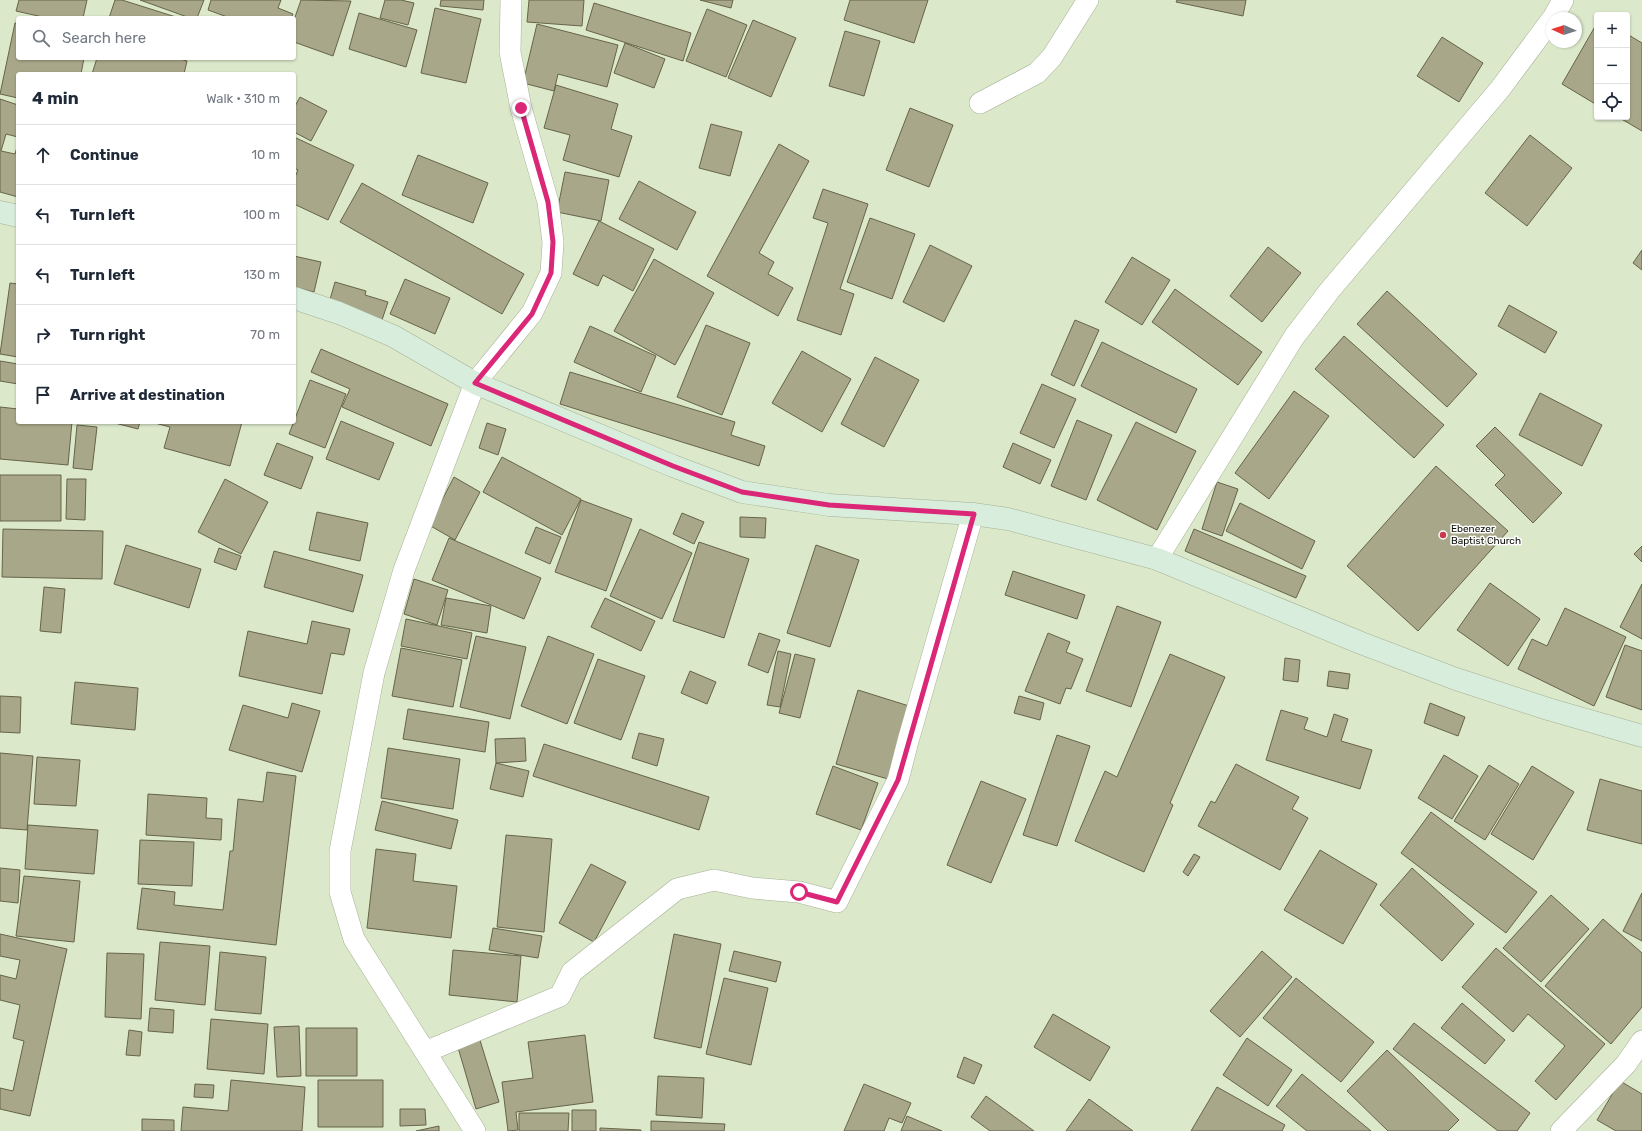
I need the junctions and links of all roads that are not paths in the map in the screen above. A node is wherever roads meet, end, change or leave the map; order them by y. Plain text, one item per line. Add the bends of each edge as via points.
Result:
1 (510, 0) edge
2 (1088, 0) edge
3 (1564, 0) edge
4 (1556, 12) edge
5 (1546, 26) edge
6 (980, 103) dead end
7 (0, 212) edge
8 (16, 216) edge
9 (296, 299) edge
10 (475, 383) junction
11 (974, 514) junction
12 (1157, 559) junction
13 (1642, 736) edge
14 (1642, 1041) edge
15 (425, 1052) junction
16 (475, 1131) edge
17 (1561, 1131) edge

1 - 10 street via 510,52 521,108 548,202 553,242 551,273 532,314
2 - 6 street via 1052,57 1037,73
3 - 4 street
5 - 12 street via 1500,89 1330,290 1294,337
7 - 8 street
9 - 10 street via 339,313 393,336
10 - 11 street via 673,466 742,492 829,505
10 - 15 street via 404,570 374,672 340,851 340,892 354,939
11 - 12 street via 1008,519
11 - 15 street via 898,780 837,902 799,892 752,888 714,880 677,889 572,972 560,996
12 - 13 street via 1361,643 1456,678 1548,709
14 - 17 street via 1626,1064
15 - 16 street

